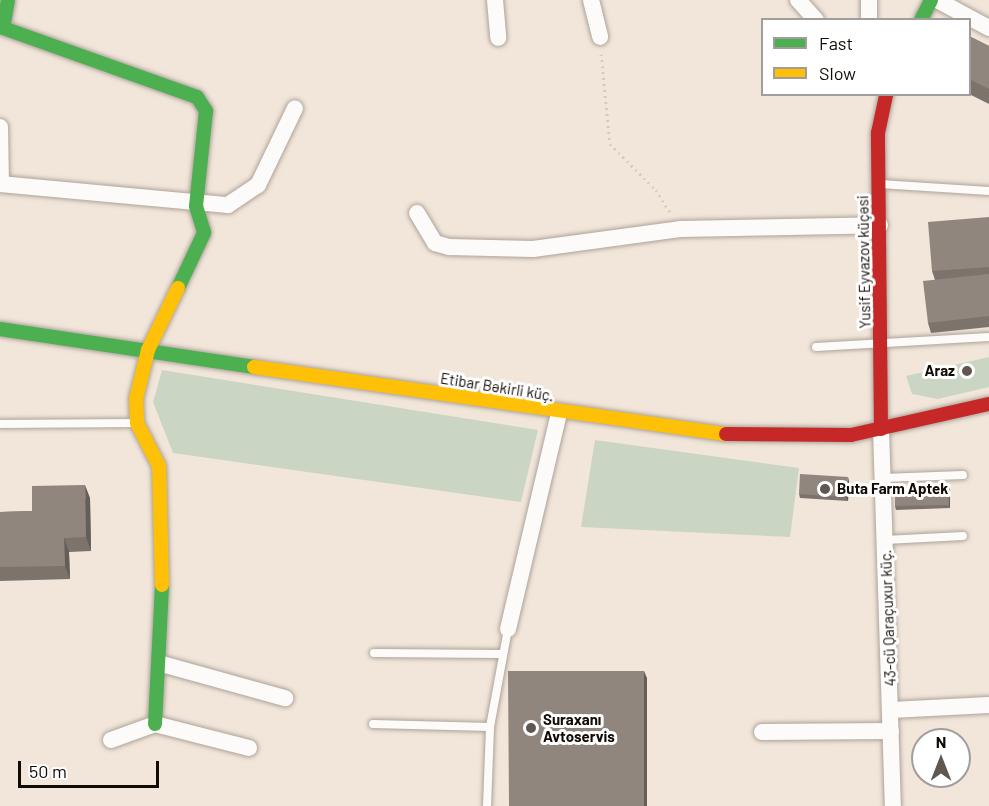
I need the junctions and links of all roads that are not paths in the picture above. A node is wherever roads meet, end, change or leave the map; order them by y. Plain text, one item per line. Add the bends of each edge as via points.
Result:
1 (8, 0) edge
2 (495, 0) edge
3 (591, 0) edge
4 (798, 0) edge
5 (869, 0) edge
6 (932, 0) edge
7 (937, 0) edge
8 (814, 18) edge
9 (869, 18) edge
10 (922, 18) edge
11 (970, 18) edge
12 (971, 18) edge
13 (989, 28) edge
14 (1, 35) edge
15 (600, 37) road end
16 (498, 38) dead end
17 (886, 96) edge
18 (295, 108) dead end
19 (0, 127) edge
20 (1, 184) edge
21 (879, 184) junction
22 (989, 191) edge
23 (196, 206) junction
24 (417, 213) dead end
25 (880, 225) junction
26 (0, 328) edge
27 (989, 337) edge
28 (816, 347) dead end
29 (881, 347) junction
30 (148, 350) junction
31 (989, 404) edge
32 (559, 413) junction
33 (137, 423) junction
34 (0, 424) edge
35 (881, 429) junction
36 (963, 475) dead end
37 (883, 478) junction
38 (963, 536) dead end
39 (885, 540) junction
40 (508, 629) joint
41 (374, 652) dead end
42 (501, 654) junction
43 (162, 664) junction
44 (285, 698) dead end
45 (989, 705) edge
46 (891, 710) junction
47 (155, 724) junction
48 (373, 724) dead end
49 (490, 727) junction
50 (891, 731) junction
51 (762, 732) dead end
52 (111, 740) dead end
53 (249, 748) dead end
54 (487, 806) edge
55 (893, 806) edge

1 - 14 street
2 - 16 street
3 - 15 street
4 - 8 street
5 - 9 street
6 - 10 street
7 - 11 street
12 - 13 street
14 - 23 street via 204,103
17 - 21 street, Yusif Eyvazov küçəsi via 878,133
18 - 23 street via 269,168 249,194 228,205
19 - 20 street
20 - 23 street
21 - 22 lane
21 - 25 street, Yusif Eyvazov küçəsi
23 - 30 street via 204,233
24 - 25 street via 435,243 449,247 552,248 680,229
25 - 29 street, Yusif Eyvazov küçəsi
26 - 30 street, Etibar Bəkirli küç.
27 - 29 lane
28 - 29 lane
29 - 35 street, Yusif Eyvazov küçəsi
30 - 32 street, Etibar Bəkirli küç.
30 - 33 street via 136,399
31 - 35 street, Etibar Bəkirli küç.
32 - 35 street, Etibar Bəkirli küç. via 764,438
32 - 40 street
33 - 34 lane
33 - 43 street via 159,466
35 - 37 street, 43-cü Qaraçuxur küç.
36 - 37 lane
37 - 39 street, 43-cü Qaraçuxur küç.
38 - 39 lane
39 - 46 street, 43-cü Qaraçuxur küç.
40 - 42 lane
41 - 42 lane
42 - 49 lane
43 - 44 street
43 - 47 street
45 - 46 street
46 - 50 street, 43-cü Qaraçuxur küç.
47 - 52 street
47 - 53 street
48 - 49 lane
49 - 54 lane
50 - 51 street
50 - 55 street, 43-cü Qaraçuxur küç.

